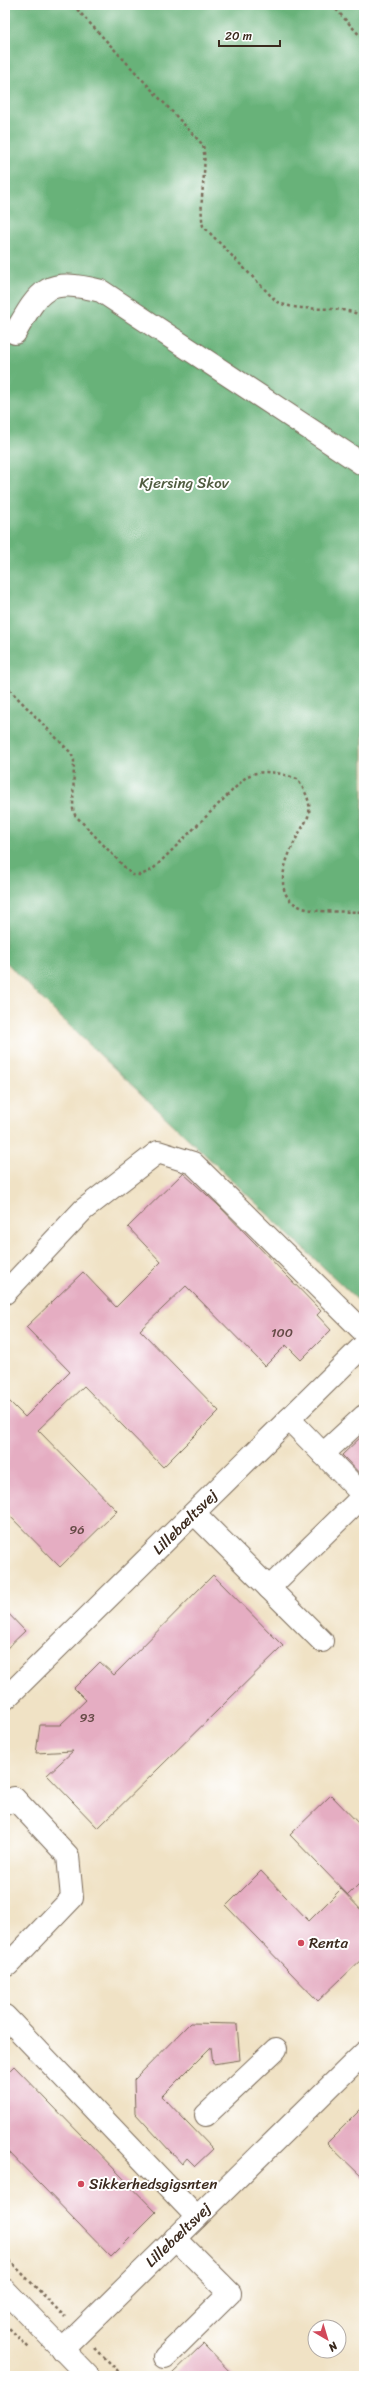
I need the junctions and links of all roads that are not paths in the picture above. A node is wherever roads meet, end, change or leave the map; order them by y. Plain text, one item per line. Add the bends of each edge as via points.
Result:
1 (15, 333) dead end
2 (364, 465) edge
3 (5, 1293) edge
4 (364, 1332) edge
5 (364, 1345) edge
6 (364, 1416) edge
7 (289, 1419) junction
8 (323, 1454) junction
9 (364, 1496) edge
10 (194, 1513) junction
11 (269, 1588) junction
12 (322, 1641) dead end
13 (5, 1699) edge
14 (5, 1804) edge
15 (5, 1962) edge
16 (5, 2016) edge
17 (276, 2049) dead end
18 (364, 2053) edge
19 (206, 2115) dead end
20 (197, 2217) junction
21 (175, 2238) junction
22 (5, 2290) edge
23 (62, 2350) junction
24 (165, 2357) dead end
25 (88, 2376) edge

1 - 2 street via 44,291 56,286 73,284 101,290
3 - 4 street via 83,1210 158,1152 194,1163
5 - 7 street, Lillebæltsvej
6 - 8 street
7 - 8 street
7 - 10 street, Lillebæltsvej
8 - 9 street
9 - 11 street
10 - 11 street
10 - 13 street, Lillebæltsvej
11 - 12 street
14 - 15 street via 14,1798 68,1856 72,1898 8,1965
16 - 20 street
17 - 19 street
18 - 20 street, Lillebæltsvej
20 - 21 street, Lillebæltsvej
21 - 23 street, Lillebæltsvej
21 - 24 street via 230,2294
22 - 23 street
23 - 25 street

